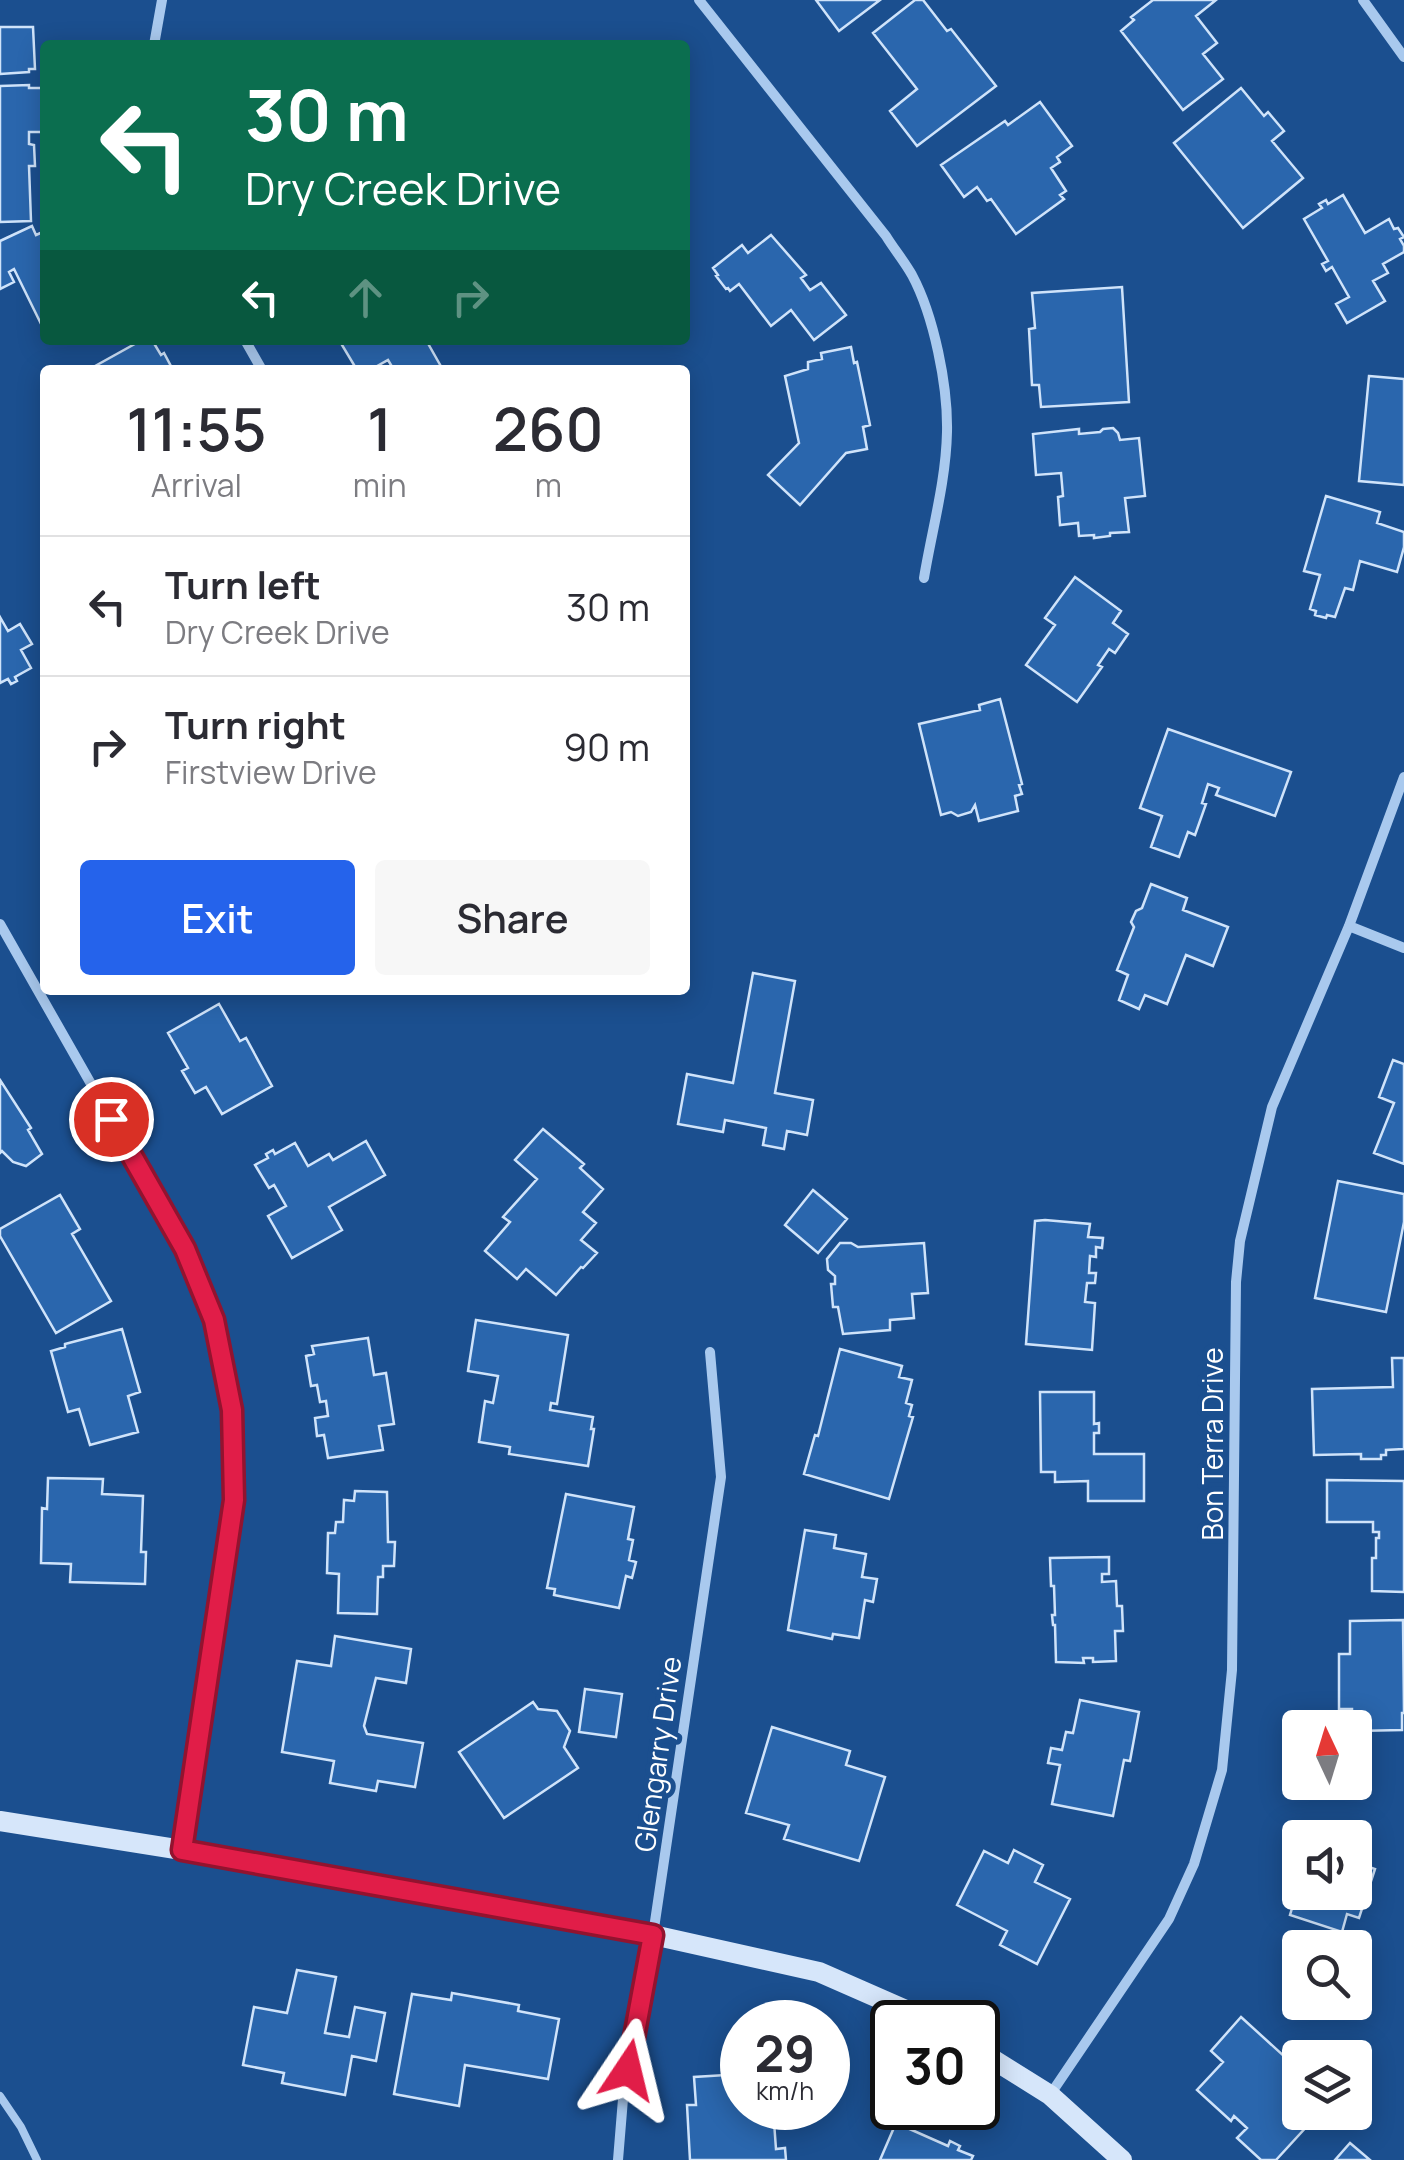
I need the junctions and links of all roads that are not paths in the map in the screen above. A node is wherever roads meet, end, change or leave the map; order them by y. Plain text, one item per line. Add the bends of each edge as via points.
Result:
1 (162, 0) edge
2 (699, 0) edge
3 (1364, 0) edge
4 (155, 40) edge
5 (1404, 58) edge
6 (924, 578) dead end
7 (1404, 776) edge
8 (0, 924) edge
9 (1349, 926) junction
10 (1404, 948) edge
11 (40, 994) edge
12 (40, 995) edge
13 (710, 1352) dead end
14 (0, 1821) edge
15 (182, 1850) junction
16 (653, 1935) junction
17 (882, 2000) edge
18 (1000, 2064) edge
19 (1050, 2095) junction
20 (0, 2096) edge
21 (38, 2160) edge
22 (618, 2160) edge
23 (1122, 2160) edge

1 - 4 street
2 - 6 street via 912,276 944,381 947,432
3 - 5 street
7 - 9 street, Bon Terra Drive
8 - 11 street
9 - 10 street
9 - 19 street, Bon Terra Drive via 1272,1107 1240,1241 1232,1670 1222,1770 1194,1864 1168,1919
12 - 15 street via 185,1249 214,1320 232,1410 234,1500
13 - 16 street, Glengarry Drive via 721,1477
14 - 15 street
15 - 16 street
16 - 17 street via 818,1972
16 - 22 street, Glengarry Drive
18 - 19 street
19 - 23 street
20 - 21 lane

